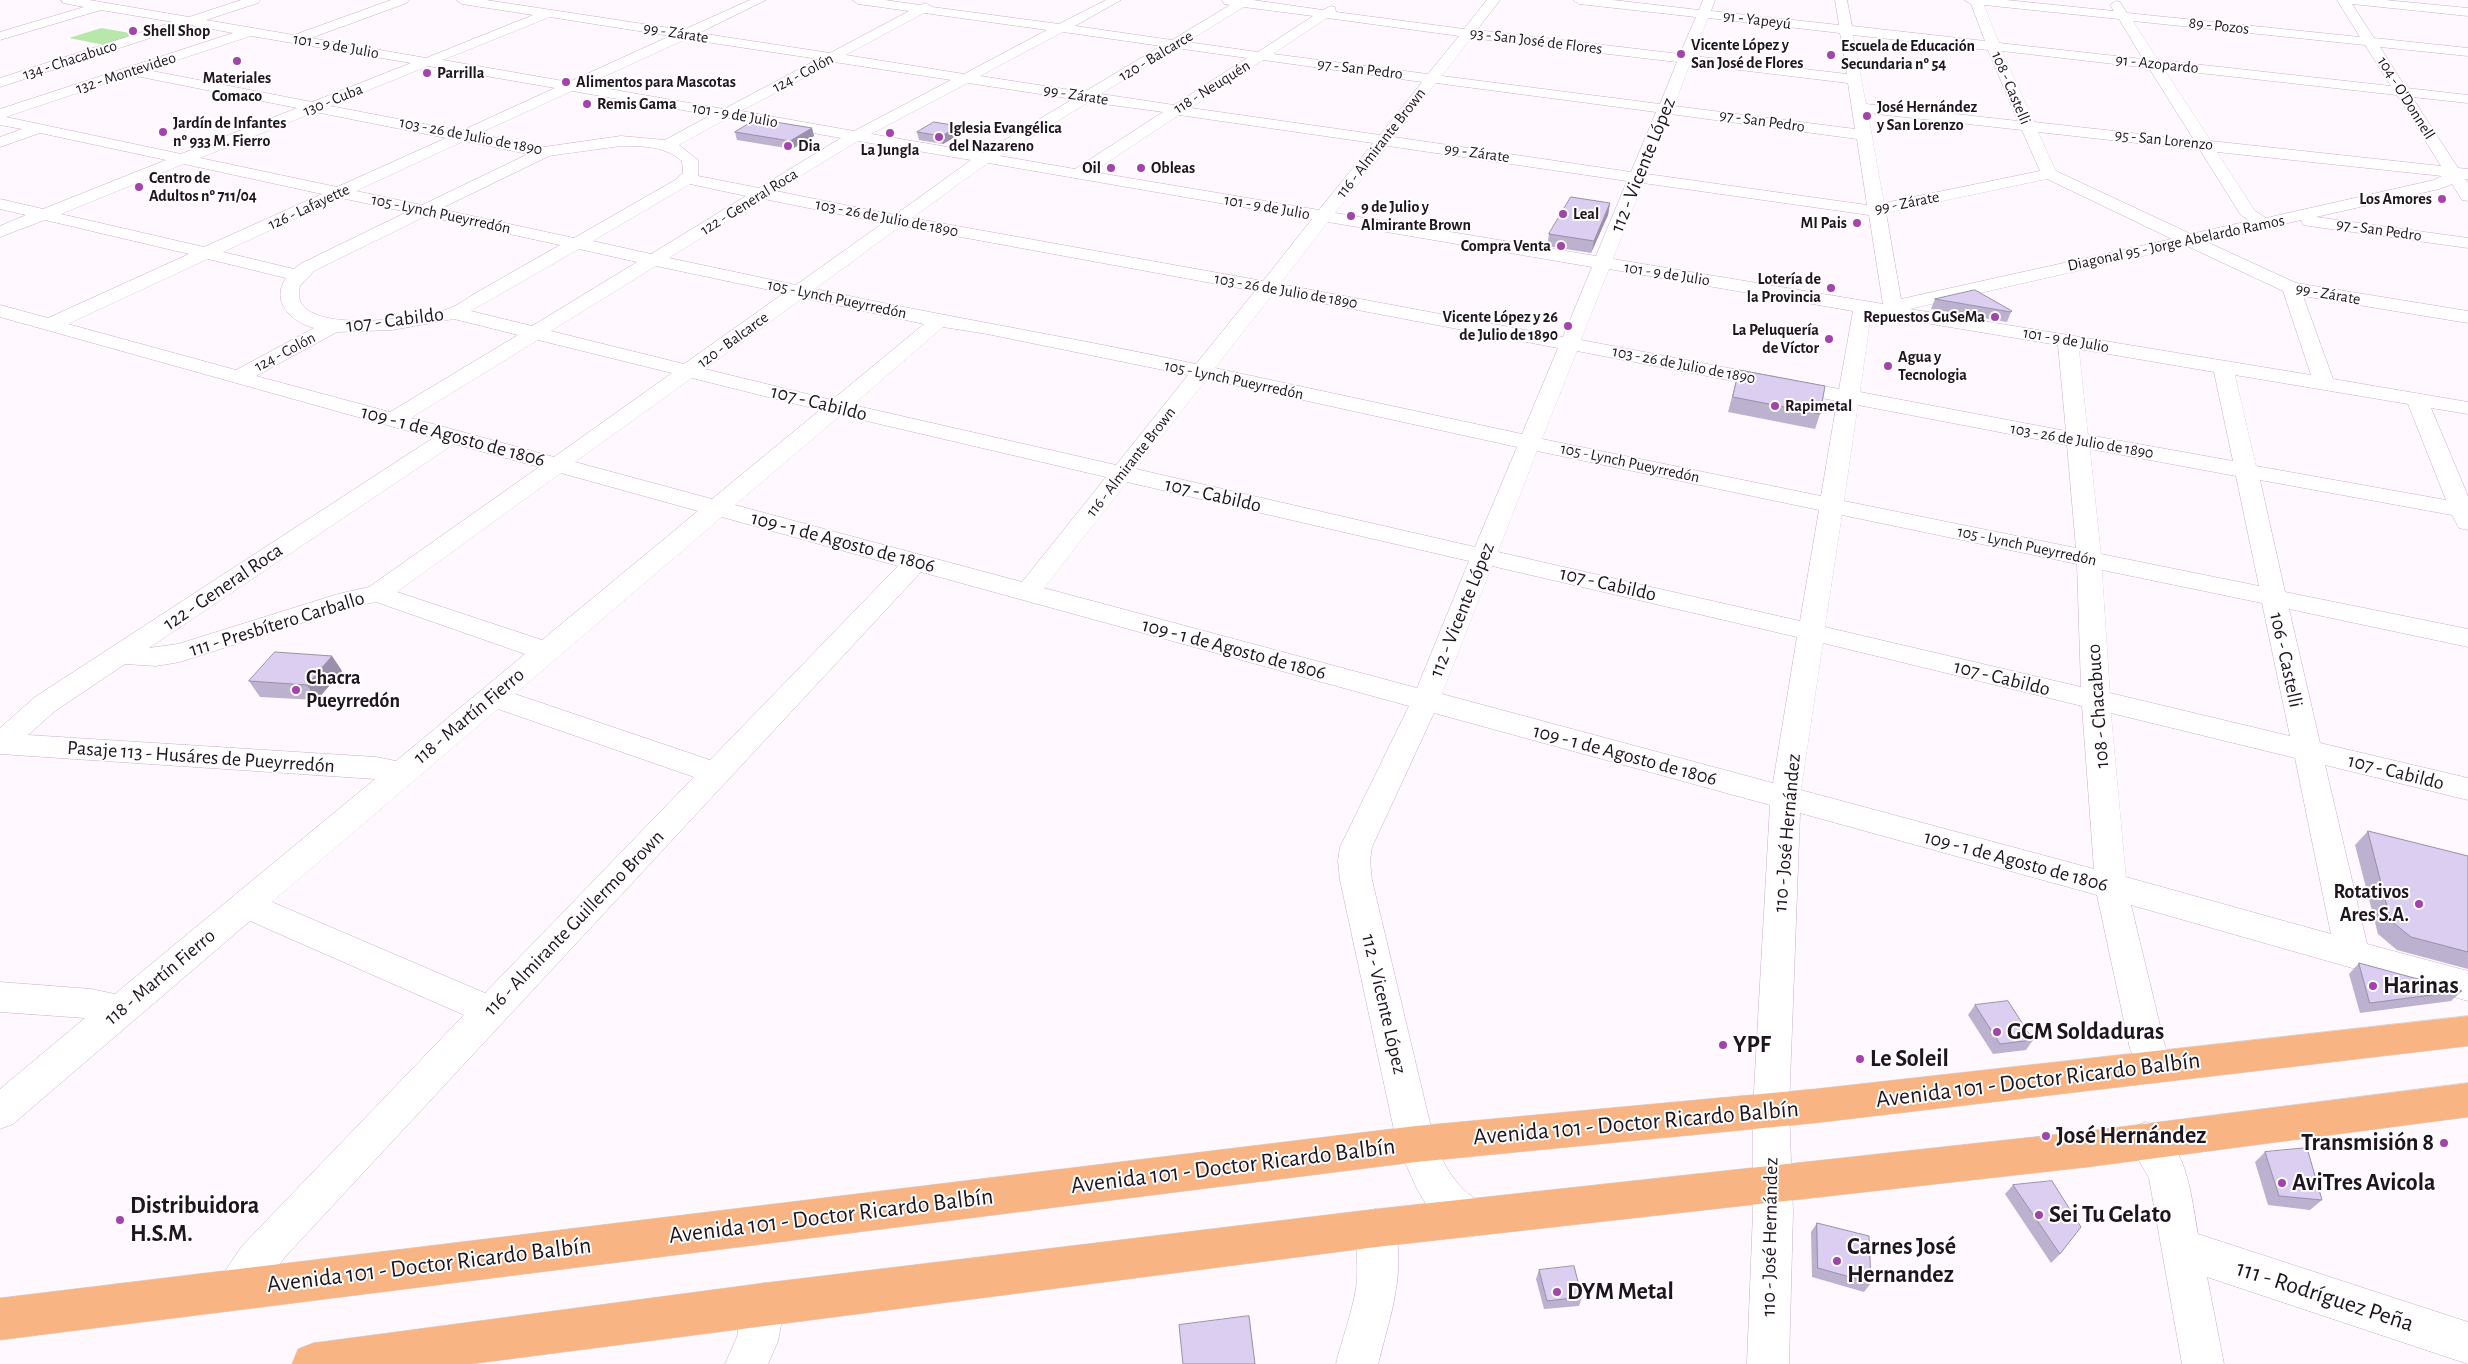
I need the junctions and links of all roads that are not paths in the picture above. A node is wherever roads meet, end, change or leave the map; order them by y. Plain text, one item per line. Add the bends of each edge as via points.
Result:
1 (67, 0) edge
2 (254, 0) edge
3 (402, 0) edge
4 (462, 0) edge
5 (760, 0) edge
6 (858, 0) edge
7 (939, 0) edge
8 (1115, 0) edge
9 (1219, 0) edge
10 (1346, 0) edge
11 (1494, 0) edge
12 (1579, 0) edge
13 (1841, 0) edge
14 (1970, 0) edge
15 (1976, 0) edge
16 (2113, 0) edge
17 (2345, 0) edge
18 (1244, 2) edge
19 (573, 4) dead end
20 (100, 6) junction
21 (1707, 7) edge
22 (922, 9) junction
23 (2468, 12) edge
24 (548, 14) junction
25 (1323, 15) junction
26 (2124, 16) junction
27 (189, 21) junction
28 (1060, 29) junction
29 (1846, 30) junction
30 (252, 31) junction
31 (1466, 33) junction
32 (686, 34) junction
33 (0, 36) edge
34 (297, 39) junction
35 (2371, 42) junction
36 (1174, 44) junction
37 (1993, 46) junction
38 (2468, 52) edge
39 (1260, 56) junction
40 (832, 57) junction
41 (1685, 59) junction
42 (428, 62) junction
43 (2155, 64) junction
44 (0, 66) edge
45 (130, 71) junction
46 (30, 73) junction
47 (966, 78) junction
48 (1431, 78) junction
49 (1854, 79) junction
50 (0, 83) edge
51 (89, 85) junction
52 (569, 87) junction
53 (2401, 91) junction
54 (1088, 97) junction
55 (2468, 99) edge
56 (314, 107) junction
57 (1667, 108) junction
58 (1859, 108) junction
59 (1176, 109) junction
60 (727, 113) junction
61 (0, 114) edge
62 (0, 120) edge
63 (2026, 125) junction
64 (40, 128) junction
65 (463, 135) junction
66 (1863, 135) junction
67 (856, 136) junction
68 (1382, 139) junction
69 (0, 142) edge
70 (2204, 144) junction
71 (667, 145) junction
72 (544, 152) junction
73 (186, 158) junction
74 (985, 158) junction
75 (1078, 174) junction
76 (2049, 174) junction
77 (2459, 174) edge
78 (1640, 176) junction
79 (688, 179) junction
80 (340, 193) junction
81 (763, 194) junction
82 (2468, 196) edge
83 (0, 204) edge
84 (423, 210) junction
85 (1877, 210) junction
86 (44, 214) junction
87 (1323, 216) junction
88 (2291, 218) junction
89 (900, 221) junction
90 (2263, 223) junction
91 (0, 232) edge
92 (2188, 240) junction
93 (2468, 243) edge
94 (576, 244) junction
95 (206, 254) junction
96 (654, 260) junction
97 (1603, 263) junction
98 (297, 275) junction
99 (1267, 287) junction
100 (2291, 288) junction
101 (801, 291) junction
102 (1862, 306) junction
103 (1894, 308) junction
104 (0, 312) edge
105 (454, 313) junction
106 (2468, 317) edge
107 (939, 321) junction
108 (49, 325) junction
109 (331, 327) junction
110 (534, 334) junction
111 (2068, 340) junction
112 (1572, 343) junction
113 (2222, 366) junction
114 (688, 371) junction
115 (1201, 373) junction
116 (238, 377) junction
117 (2324, 383) junction
118 (1849, 396) junction
119 (2417, 399) junction
120 (838, 408) junction
121 (2468, 408) edge
122 (393, 420) junction
123 (451, 436) junction
124 (2078, 440) junction
125 (1531, 443) junction
126 (558, 464) junction
127 (2246, 470) junction
128 (1121, 474) junction
129 (1832, 505) junction
130 (717, 508) junction
131 (2466, 515) edge
132 (1483, 555) junction
133 (2089, 559) junction
134 (916, 562) junction
135 (1027, 593) junction
136 (378, 594) junction
137 (2273, 599) junction
138 (1812, 632) junction
139 (2468, 638) edge
140 (545, 652) junction
141 (120, 656) junction
142 (494, 697) junction
143 (1425, 701) junction
144 (2096, 701) junction
145 (0, 744) edge
146 (2306, 750) junction
147 (401, 773) junction
148 (717, 774) junction
149 (2468, 789) edge
150 (1785, 799) junction
151 (2111, 886) junction
152 (245, 905) junction
153 (2352, 953) junction
154 (2468, 986) edge
155 (0, 997) edge
156 (121, 1010) junction
157 (490, 1011) junction
158 (2468, 1031) edge
159 (2156, 1066) junction
160 (2468, 1100) edge
161 (1770, 1109) junction
162 (0, 1112) edge
163 (2146, 1140) junction
164 (1416, 1144) junction
165 (1772, 1184) junction
166 (1470, 1218) junction
167 (1376, 1228) junction
168 (2182, 1249) junction
169 (237, 1288) junction
170 (764, 1304) junction
171 (0, 1319) edge
172 (2468, 1343) edge
173 (313, 1364) edge
174 (746, 1364) edge
175 (1357, 1364) edge
176 (1768, 1364) edge
177 (2203, 1364) edge

1 - 20 street, 101 - 9 de Julio
2 - 27 street, 134 - Chacabuco
3 - 34 street
4 - 24 street, 99 - Zárate
5 - 32 street, 126 - Lafayette
6 - 22 street, 97 - San Pedro
7 - 22 street, 124 - Colón
8 - 28 street, 122 - General Roca
9 - 18 street, 93 - San José de Flores
10 - 25 street, 118 - Neuquén
11 - 31 street, 116 - Almirante Brown
12 - 21 street, 91 - Yapeyú
13 - 29 street
14 - 15 street, 89 - Pozos
15 - 26 street, 89 - Pozos
15 - 37 street, 108 - Castelli
16 - 26 street
17 - 23 street
17 - 35 street, 104 - O'Donnell
18 - 25 street, 93 - San José de Flores
18 - 36 street, 120 - Balcarce
19 - 24 street, 130 - Cuba
20 - 27 street, 101 - 9 de Julio
20 - 33 street
21 - 29 street, 91 - Yapeyú
21 - 41 street, 112 - Vicente López
22 - 28 street, 97 - San Pedro
22 - 40 street, 124 - Colón
24 - 32 street, 99 - Zárate
24 - 42 street, 130 - Cuba
25 - 31 street, 93 - San José de Flores
25 - 39 street, 118 - Neuquén
26 - 35 street, 89 - Pozos
26 - 43 street
27 - 30 street, 101 - 9 de Julio
27 - 46 street, 134 - Chacabuco
28 - 36 street, 97 - San Pedro
28 - 47 street, 122 - General Roca
29 - 37 street, 91 - Azopardo
29 - 49 street
30 - 34 street, 101 - 9 de Julio
30 - 45 street, 132 - Montevideo
31 - 41 street, 93 - San José de Flores
31 - 48 street, 116 - Almirante Brown
32 - 40 street, 99 - Zárate
32 - 52 street, 126 - Lafayette
34 - 42 street, 101 - 9 de Julio
35 - 38 street, 89 - Pozos
35 - 53 street, 104 - O'Donnell
36 - 39 street, 97 - San Pedro
36 - 54 street, 120 - Balcarce
37 - 43 street, 91 - Azopardo
37 - 63 street, 108 - Castelli
39 - 48 street, 97 - San Pedro
39 - 59 street, 118 - Neuquén
40 - 47 street, 99 - Zárate
40 - 60 street, 124 - Colón
41 - 49 street, 93 - San José de Flores
41 - 57 street, 112 - Vicente López
42 - 52 street, 101 - 9 de Julio
42 - 56 street, 130 - Cuba
43 - 53 street, 91 - Azopardo
43 - 70 street
44 - 46 street
45 - 51 street, 132 - Montevideo
45 - 56 street, 103 - 26 de Julio de 1890
46 - 50 street, 134 - Chacabuco
46 - 51 street
47 - 54 street, 99 - Zárate
47 - 67 street, 122 - General Roca
48 - 57 street, 97 - San Pedro
48 - 68 street, 116 - Almirante Brown
49 - 58 street
51 - 61 street, 132 - Montevideo
52 - 60 street, 101 - 9 de Julio
52 - 65 street, 126 - Lafayette
53 - 55 street, 91 - Azopardo
53 - 77 street, 104 - O'Donnell
54 - 59 street, 99 - Zárate
54 - 74 street, 120 - Balcarce
56 - 65 street, 103 - 26 de Julio de 1890
56 - 73 street, 130 - Cuba
57 - 66 street, 97 - San Pedro
57 - 78 street, 112 - Vicente López
58 - 63 street, 95 - San Lorenzo
58 - 66 street
59 - 68 street, 99 - Zárate
59 - 75 street, 118 - Neuquén
60 - 67 street, 101 - 9 de Julio
60 - 71 street, 124 - Colón
62 - 64 street, 105 - Lynch Pueyrredón
63 - 70 street, 95 - San Lorenzo
63 - 76 street, 108 - Castelli
64 - 69 street
64 - 73 street, 105 - Lynch Pueyrredón
65 - 72 street, 103 - 26 de Julio de 1890
65 - 80 street, 126 - Lafayette
66 - 85 street
67 - 74 street, 101 - 9 de Julio
67 - 81 street, 122 - General Roca
68 - 78 street, 99 - Zárate
68 - 87 street, 116 - Almirante Brown
70 - 77 street, 95 - San Lorenzo
70 - 90 street via 2249,214
71 - 72 street, 103 - 26 de Julio de 1890 via 605,142
71 - 79 street, 103 - 26 de Julio de 1890 via 690,160 692,170
72 - 84 street
73 - 80 street, 105 - Lynch Pueyrredón
73 - 86 street, 130 - Cuba
74 - 75 street, 101 - 9 de Julio
74 - 89 street, 120 - Balcarce
75 - 87 street, 101 - 9 de Julio
76 - 85 street, 99 - Zárate
76 - 92 street, 99 - Zárate
77 - 82 street, 104 - O'Donnell
77 - 88 street, Diagonal 95 - Jorge Abelardo Ramos via 2439,184
78 - 85 street, 99 - Zárate via 1859,210
78 - 97 street, 112 - Vicente López
79 - 81 street, 103 - 26 de Julio de 1890
79 - 94 street
80 - 84 street, 105 - Lynch Pueyrredón
80 - 95 street, 126 - Lafayette
81 - 89 street, 103 - 26 de Julio de 1890
81 - 96 street, 122 - General Roca
83 - 86 street
84 - 94 street, 105 - Lynch Pueyrredón
84 - 98 street
85 - 103 street
86 - 91 street, 130 - Cuba
86 - 95 street
87 - 97 street, 101 - 9 de Julio
87 - 99 street, 116 - Almirante Brown
88 - 90 street, Diagonal 95 - Jorge Abelardo Ramos
88 - 93 street, 97 - San Pedro
89 - 99 street, 103 - 26 de Julio de 1890
89 - 101 street, 120 - Balcarce
90 - 92 street, Diagonal 95 - Jorge Abelardo Ramos
92 - 100 street, 99 - Zárate
92 - 103 street, Diagonal 95 - Jorge Abelardo Ramos
94 - 96 street, 105 - Lynch Pueyrredón
94 - 105 street
95 - 98 street
95 - 108 street, 126 - Lafayette
96 - 101 street, 105 - Lynch Pueyrredón
96 - 110 street, 122 - General Roca
97 - 102 street, 101 - 9 de Julio
97 - 112 street, 112 - Vicente López
98 - 109 street, 107 - Cabildo via 289,292 292,307 309,319
99 - 112 street, 103 - 26 de Julio de 1890
99 - 115 street, 116 - Almirante Brown
100 - 106 street, 99 - Zárate
100 - 117 street
101 - 107 street, 105 - Lynch Pueyrredón
101 - 114 street, 120 - Balcarce
102 - 103 street, 101 - 9 de Julio
102 - 118 street, 110 - José Hernández
103 - 111 street, 101 - 9 de Julio
104 - 108 street, 109 - 1 de Agosto de 1806
105 - 109 street, 107 - Cabildo via 396,324
105 - 110 street, 107 - Cabildo
107 - 115 street, 105 - Lynch Pueyrredón via 1121,354
107 - 120 street, 118 - Martín Fierro
108 - 116 street, 109 - 1 de Agosto de 1806
109 - 116 street, 124 - Colón
110 - 114 street, 107 - Cabildo
110 - 122 street, 122 - General Roca
111 - 113 street, 101 - 9 de Julio
111 - 124 street, 108 - Chacabuco
112 - 118 street, 103 - 26 de Julio de 1890
112 - 125 street, 112 - Vicente López
113 - 117 street, 101 - 9 de Julio
113 - 127 street, 106 - Castelli
114 - 120 street, 107 - Cabildo
114 - 126 street, 120 - Balcarce
115 - 125 street, 105 - Lynch Pueyrredón
115 - 128 street, 116 - Almirante Brown
116 - 122 street, 109 - 1 de Agosto de 1806
117 - 119 street, 101 - 9 de Julio
118 - 124 street, 103 - 26 de Julio de 1890
118 - 129 street, 110 - José Hernández
119 - 121 street, 101 - 9 de Julio
119 - 131 street
120 - 128 street, 107 - Cabildo
120 - 130 street, 118 - Martín Fierro
122 - 123 street, 109 - 1 de Agosto de 1806
123 - 126 street, 109 - 1 de Agosto de 1806
123 - 141 street, 122 - General Roca
124 - 127 street, 103 - 26 de Julio de 1890
124 - 133 street, 108 - Chacabuco
125 - 129 street, 105 - Lynch Pueyrredón
125 - 132 street, 112 - Vicente López
126 - 130 street, 109 - 1 de Agosto de 1806
126 - 136 street, 120 - Balcarce
127 - 131 street, 103 - 26 de Julio de 1890
127 - 137 street, 106 - Castelli
128 - 132 street, 107 - Cabildo
128 - 135 street, 116 - Almirante Brown
129 - 133 street, 105 - Lynch Pueyrredón
129 - 138 street, 110 - José Hernández
130 - 134 street, 109 - 1 de Agosto de 1806
130 - 140 street, 118 - Martín Fierro
132 - 138 street, 107 - Cabildo
132 - 143 street, 112 - Vicente López
133 - 137 street, 105 - Lynch Pueyrredón
133 - 144 street, 108 - Chacabuco
134 - 135 street, 109 - 1 de Agosto de 1806
134 - 148 street, 116 - Almirante Guillermo Brown
135 - 143 street, 109 - 1 de Agosto de 1806
136 - 140 street, 111 - Presbítero Carballo
136 - 141 street, 111 - Presbítero Carballo via 347,600 180,653 156,657
137 - 139 street, 105 - Lynch Pueyrredón
137 - 146 street, 106 - Castelli
138 - 144 street, 107 - Cabildo
138 - 150 street, 110 - José Hernández
140 - 142 street, 118 - Martín Fierro
141 - 145 street, 122 - General Roca via 45,704
142 - 147 street, 118 - Martín Fierro
142 - 148 street
143 - 150 street, 109 - 1 de Agosto de 1806
143 - 164 street, 112 - Vicente López via 1360,837 1354,860
144 - 146 street, 107 - Cabildo
144 - 151 street, 108 - Chacabuco
145 - 147 street, Pasaje 113 - Husáres de Pueyrredón via 376,768
146 - 149 street, 107 - Cabildo
146 - 153 street, 106 - Castelli
147 - 152 street, 118 - Martín Fierro
148 - 157 street, 116 - Almirante Guillermo Brown
150 - 151 street, 109 - 1 de Agosto de 1806
150 - 161 street, 110 - José Hernández
151 - 153 street, 109 - 1 de Agosto de 1806
151 - 159 street, 108 - Chacabuco via 2148,1049
152 - 156 street, 118 - Martín Fierro
152 - 157 street
153 - 154 street, 109 - 1 de Agosto de 1806
155 - 156 street via 91,1004
156 - 162 street, 118 - Martín Fierro
157 - 169 street, 116 - Almirante Guillermo Brown via 271,1243
158 - 159 main road, Avenida 101 - Doctor Ricardo Balbín
159 - 161 main road, Avenida 101 - Doctor Ricardo Balbín
160 - 163 main road
161 - 164 main road, Avenida 101 - Doctor Ricardo Balbín
161 - 165 street, 110 - José Hernández
163 - 165 main road
163 - 168 street via 2165,1170
164 - 166 street, 112 - Vicente López via 1444,1199 1456,1211
164 - 169 main road, Avenida 101 - Doctor Ricardo Balbín
165 - 166 main road
165 - 176 street, 110 - José Hernández
166 - 167 main road
167 - 170 main road
167 - 175 street via 1376,1288
168 - 172 street, 111 - Rodríguez Peña
168 - 177 street
169 - 171 main road, Avenida 101 - Doctor Ricardo Balbín
170 - 173 main road
170 - 174 street via 757,1341

